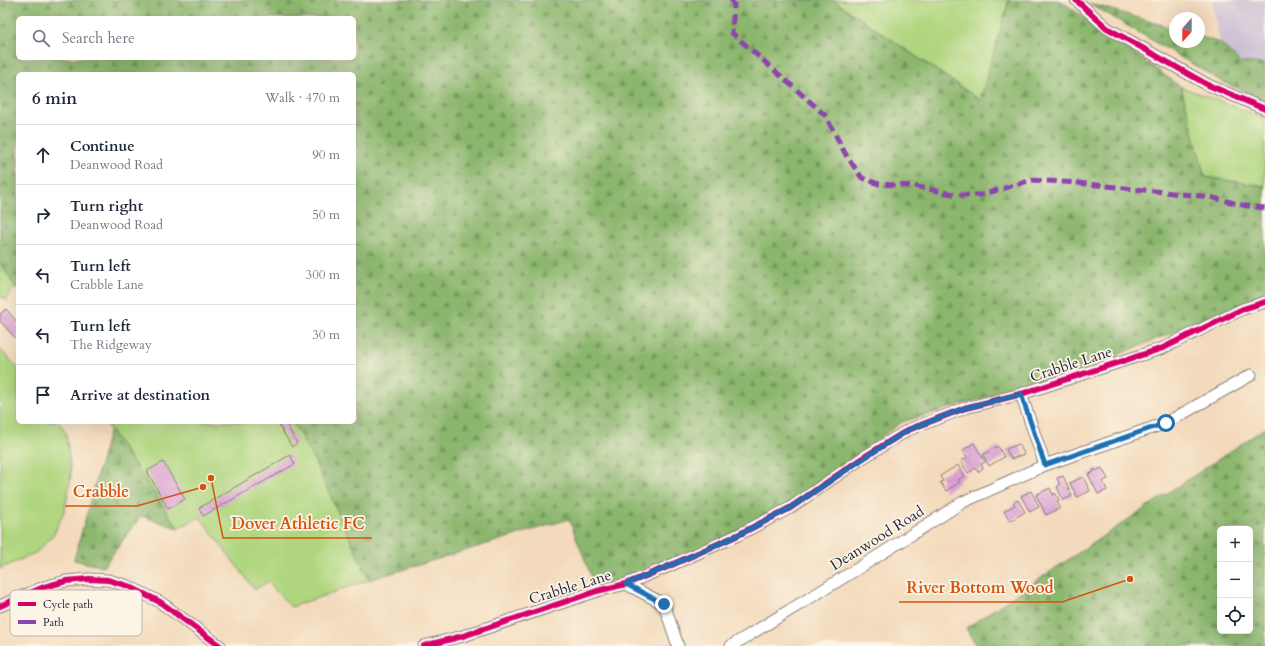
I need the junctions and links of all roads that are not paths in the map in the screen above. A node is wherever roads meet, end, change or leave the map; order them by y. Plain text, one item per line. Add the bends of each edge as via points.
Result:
1 (1076, 0) edge
2 (1265, 109) edge
3 (1265, 302) edge
4 (1251, 375) dead end
5 (1021, 394) junction
6 (1045, 465) junction
7 (626, 584) junction
8 (37, 590) edge
9 (136, 590) edge
10 (142, 593) edge
11 (10, 602) edge
12 (0, 606) edge
13 (465, 641) edge
14 (220, 646) edge
15 (424, 646) edge
16 (678, 646) edge
17 (731, 646) edge

1 - 2 street via 1107,28 1208,84
3 - 5 street, Crabble Lane via 1244,309 1163,348
4 - 6 street, Deanwood Road via 1166,423
5 - 6 street
5 - 7 street, Crabble Lane via 965,408 908,430 790,508
6 - 17 street, Deanwood Road via 963,502
7 - 13 street, Crabble Lane via 597,591
7 - 16 street via 664,604
8 - 9 street via 66,581 89,578 108,580
10 - 14 street via 160,602
11 - 12 street
13 - 15 street, Crabble Lane

